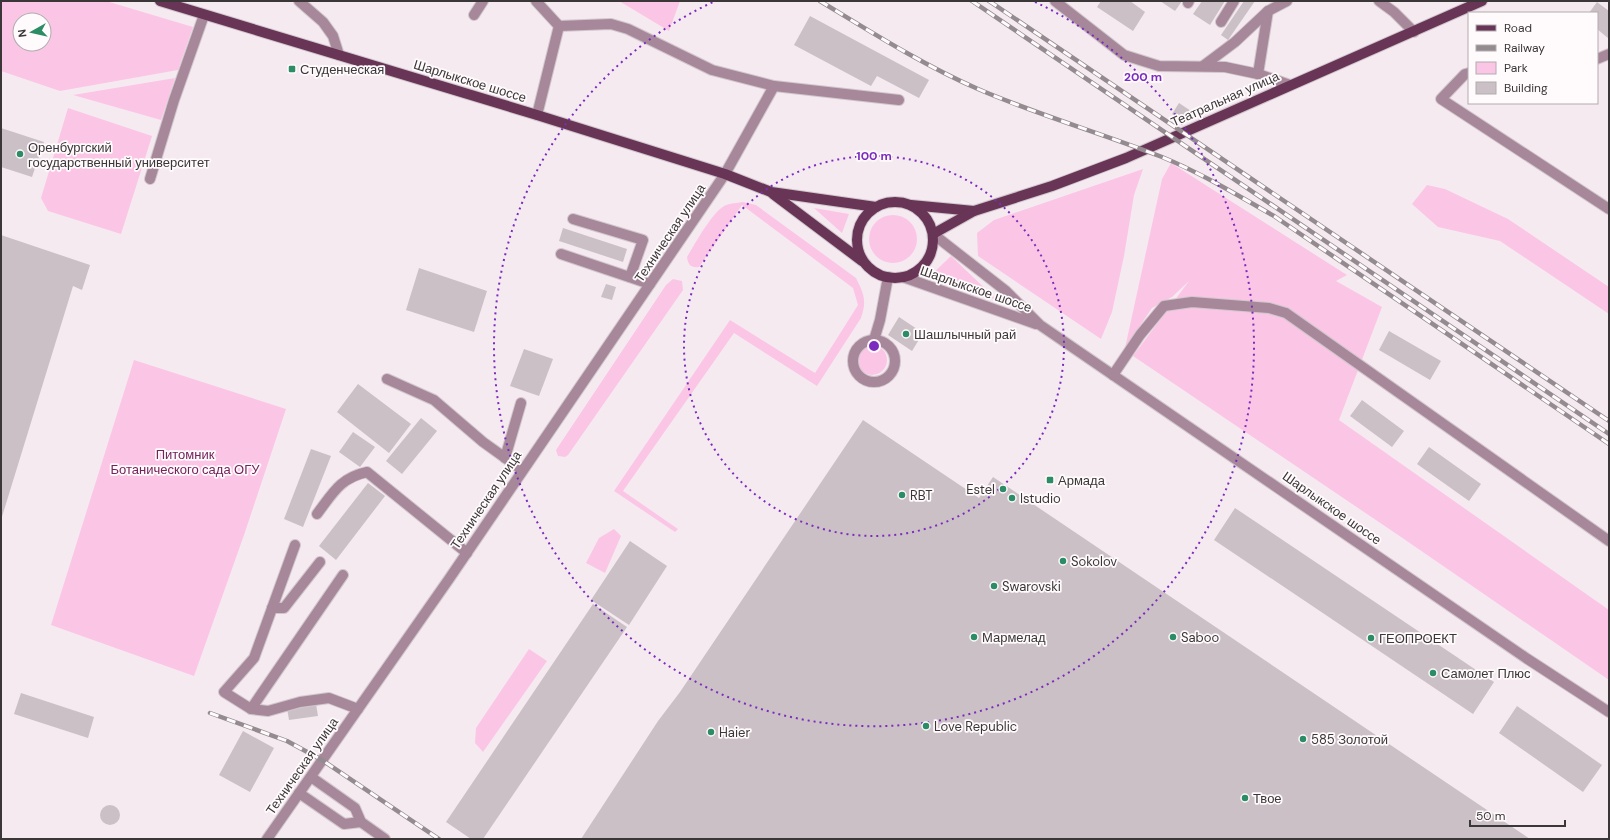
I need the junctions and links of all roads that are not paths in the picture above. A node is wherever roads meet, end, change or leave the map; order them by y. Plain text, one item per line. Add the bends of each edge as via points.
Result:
1 (160, 1) edge
2 (299, 1) edge
3 (483, 1) edge
4 (536, 1) edge
5 (1055, 1) edge
6 (1234, 1) edge
7 (1287, 1) edge
8 (1379, 1) edge
9 (1482, 1) edge
10 (1268, 12) junction
11 (204, 15) junction
12 (474, 15) dead end
13 (1221, 22) dead end
14 (559, 26) junction
15 (1414, 32) junction
16 (1609, 54) edge
17 (339, 55) junction
18 (1598, 58) edge
19 (1203, 66) junction
20 (1468, 73) edge
21 (1258, 74) junction
22 (1290, 85) junction
23 (774, 86) junction
24 (899, 100) dead end
25 (537, 114) junction
26 (725, 174) junction
27 (150, 179) dead end
28 (772, 192) junction
29 (908, 204) junction
30 (876, 207) junction
31 (1609, 209) edge
32 (974, 211) junction
33 (573, 219) dead end
34 (933, 234) junction
35 (561, 254) dead end
36 (865, 263) junction
37 (630, 277) junction
38 (888, 277) junction
39 (903, 277) junction
40 (650, 284) junction
41 (1040, 325) junction
42 (874, 340) junction
43 (1113, 374) junction
44 (387, 379) dead end
45 (521, 403) dead end
46 (505, 458) junction
47 (522, 470) junction
48 (317, 514) dead end
49 (1609, 541) edge
50 (295, 546) dead end
51 (466, 553) junction
52 (320, 562) dead end
53 (343, 575) dead end
54 (272, 608) junction
55 (358, 708) junction
56 (252, 709) junction
57 (1609, 712) edge
58 (310, 777) junction
59 (299, 793) junction
60 (361, 822) junction
61 (267, 839) edge
62 (385, 839) edge

1 - 11 main road, Шарлыкское шоссе
2 - 17 street via 323,22 333,36
3 - 12 street
4 - 14 street
5 - 19 street via 1124,55 1160,66
6 - 13 street
7 - 10 street
8 - 15 street
9 - 15 main road, Театральная улица
10 - 19 street
10 - 21 street
11 - 17 main road, Шарлыкское шоссе
11 - 27 street
14 - 23 street via 611,24 628,29 712,70
14 - 25 street
15 - 22 main road, Театральная улица
16 - 18 street
17 - 25 main road, Шарлыкское шоссе
19 - 21 street via 1225,67
20 - 31 street via 1441,99
21 - 22 street
22 - 32 main road, Театральная улица via 1126,158 1052,186
23 - 24 street
23 - 26 street, Техническая улица
25 - 26 main road, Шарлыкское шоссе
26 - 28 main road, Шарлыкское шоссе
26 - 40 street, Техническая улица
28 - 30 main road, Шарлыкское шоссе
28 - 36 main road, Шарлыкское шоссе
29 - 30 main road via 892,202
29 - 32 main road, Театральная улица
29 - 34 main road via 925,216
30 - 36 main road via 865,217 859,229 859,250
32 - 34 main road, Театральная улица
33 - 37 street via 643,240
34 - 39 main road via 933,244 927,262 916,272
34 - 41 street, Шарлыкское шоссе via 1006,292
35 - 37 street
36 - 38 main road via 875,272
37 - 40 street
38 - 39 main road
38 - 42 street
39 - 41 street, Шарлыкское шоссе
40 - 47 street, Техническая улица
41 - 43 street, Шарлыкское шоссе
42 - 42 street via 861,345 853,357 857,373 870,383 881,382 891,375 896,364 893,350 885,343
43 - 49 street via 1164,306 1192,302 1269,308 1286,313
43 - 57 street, Шарлыкское шоссе via 1526,658
44 - 46 street via 434,400
45 - 46 street
46 - 47 street
47 - 51 street, Техническая улица
48 - 51 street via 341,483 354,475 367,472
50 - 54 street
51 - 55 street, Техническая улица
52 - 54 street via 284,608
53 - 56 street
54 - 56 street via 254,658 224,692
55 - 56 street via 330,698 300,702 268,711
55 - 58 street, Техническая улица
58 - 59 street, Техническая улица
58 - 60 street via 355,808
59 - 60 street via 344,824
59 - 61 street, Техническая улица
60 - 62 street

